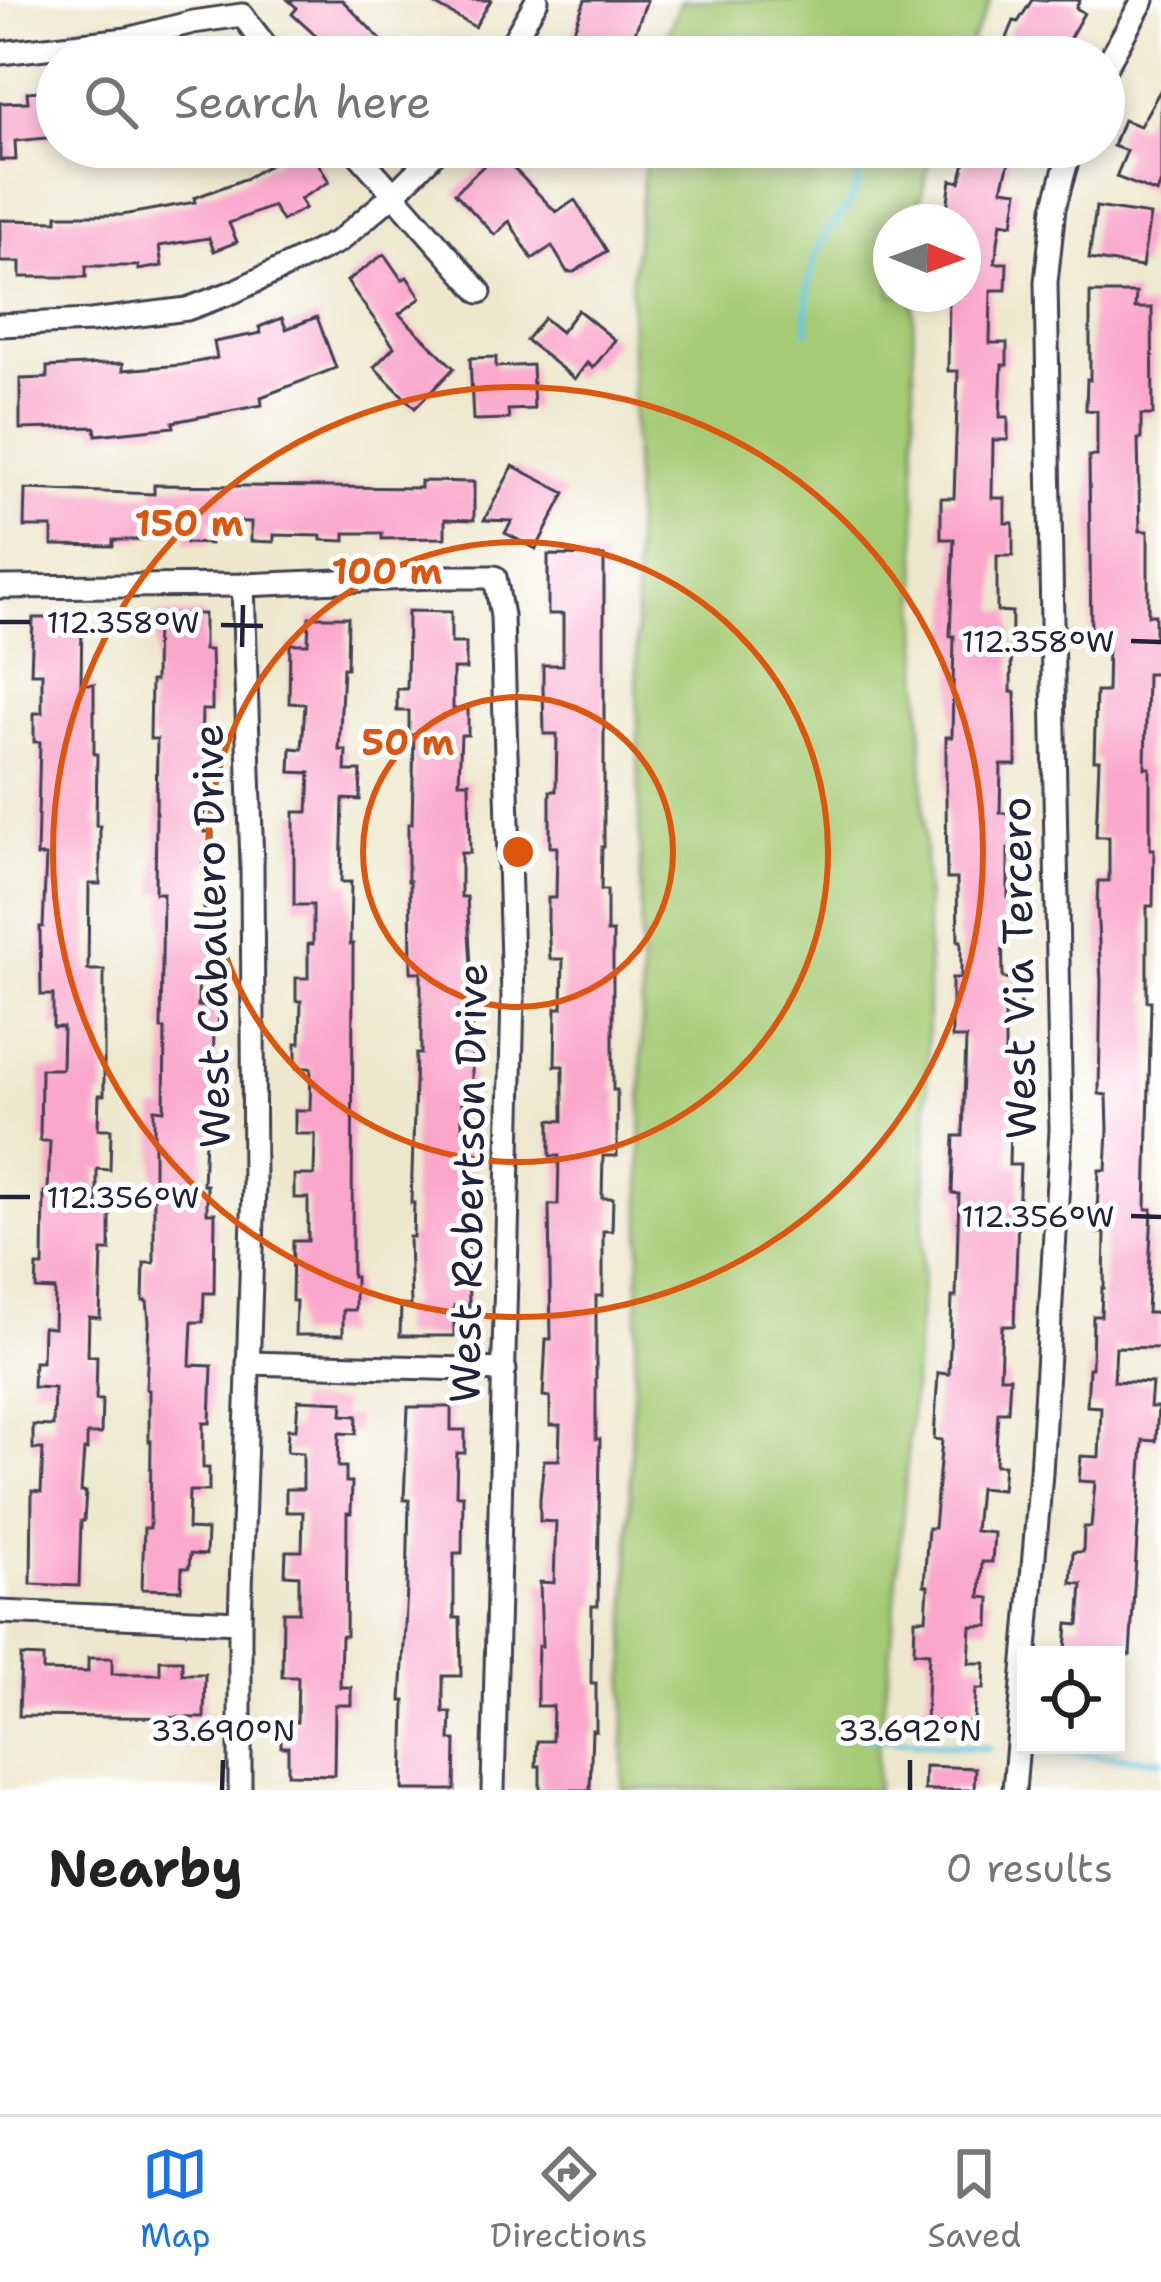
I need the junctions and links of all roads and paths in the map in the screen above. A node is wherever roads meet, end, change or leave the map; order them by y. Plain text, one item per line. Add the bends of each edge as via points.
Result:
1 (537, 0) edge
2 (1142, 0) edge
3 (139, 36) edge
4 (258, 36) edge
5 (516, 36) edge
6 (1122, 36) edge
7 (36, 49) edge
8 (0, 53) edge
9 (370, 168) edge
10 (420, 168) edge
11 (1065, 168) edge
12 (393, 194) junction
13 (480, 292) dead end
14 (0, 325) edge
15 (243, 585) junction
16 (0, 587) edge
17 (248, 1363) junction
18 (505, 1370) junction
19 (0, 1612) edge
20 (240, 1622) junction
21 (1015, 1779) edge
22 (240, 1790) edge
23 (493, 1790) edge

1 - 5 street
2 - 6 street
3 - 4 street via 242,15
7 - 8 street
9 - 12 street
10 - 12 street
11 - 21 street, West Via Tercero via 1046,282 1061,1130
12 - 13 street
12 - 14 street via 339,241 187,308
15 - 16 street
15 - 17 street, West Caballero Drive via 252,866
15 - 18 street, West Robertson Drive via 495,577 513,998
17 - 18 street
17 - 20 street, West Caballero Drive
18 - 23 street, West Robertson Drive
19 - 20 street
20 - 22 street, West Caballero Drive

